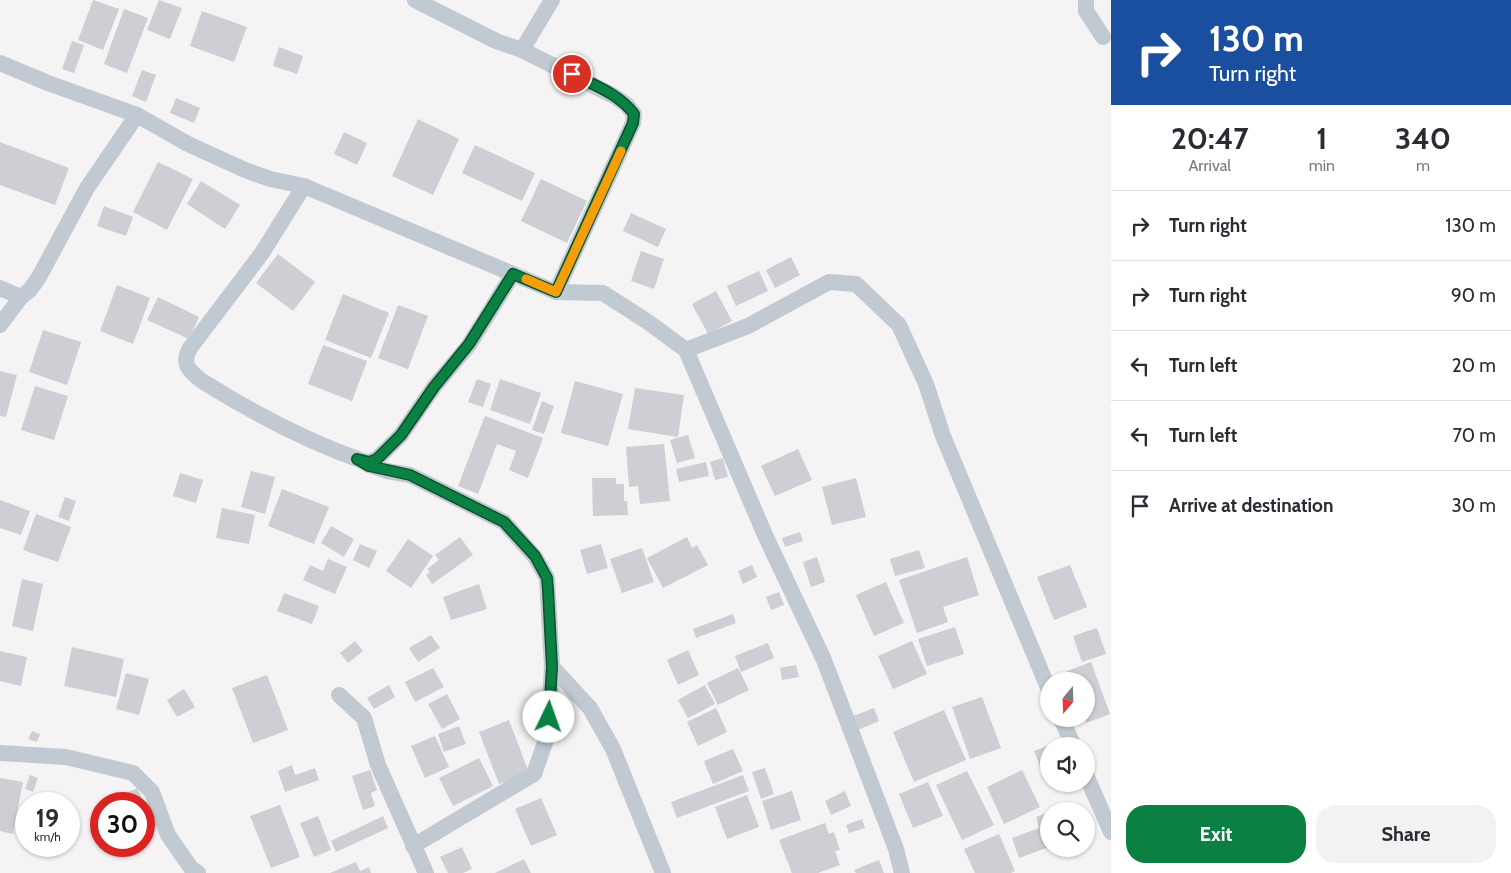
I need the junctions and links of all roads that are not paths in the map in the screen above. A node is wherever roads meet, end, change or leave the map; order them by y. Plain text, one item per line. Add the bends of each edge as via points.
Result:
1 (415, 0) edge
2 (552, 0) edge
3 (1086, 0) edge
4 (1103, 37) dead end
5 (522, 50) junction
6 (0, 63) edge
7 (137, 115) junction
8 (304, 186) junction
9 (513, 274) junction
10 (0, 288) edge
11 (556, 292) junction
12 (21, 297) junction
13 (0, 325) edge
14 (686, 350) junction
15 (357, 459) junction
16 (552, 667) junction
17 (1041, 672) edge
18 (339, 695) dead end
19 (0, 753) edge
20 (1093, 792) edge
21 (1111, 832) edge
22 (413, 846) junction
23 (198, 873) edge
24 (426, 873) edge
25 (664, 873) edge
26 (902, 873) edge

1 - 5 street via 496,41
2 - 5 street
3 - 4 street via 1086,11
5 - 11 street via 614,96 634,114 633,123
6 - 7 street
7 - 8 street via 188,144 245,170
7 - 12 street via 86,188 39,277
8 - 9 street
8 - 15 street via 262,253 196,340 186,360 194,374 231,399 308,439
9 - 11 street
9 - 15 street via 469,344 401,435 377,459 369,462
10 - 12 street
11 - 14 street via 603,293
12 - 13 street
14 - 17 street via 748,326 830,282 856,284 899,325 926,384 943,436
14 - 26 street via 765,535 824,660
15 - 16 street via 369,466 410,475 504,522 535,556 547,578
16 - 22 street via 548,734 534,774
16 - 25 street via 590,708 613,749
18 - 22 street via 364,718 378,765
19 - 23 street via 66,757 133,773 152,792 168,835
20 - 21 street
22 - 24 street

